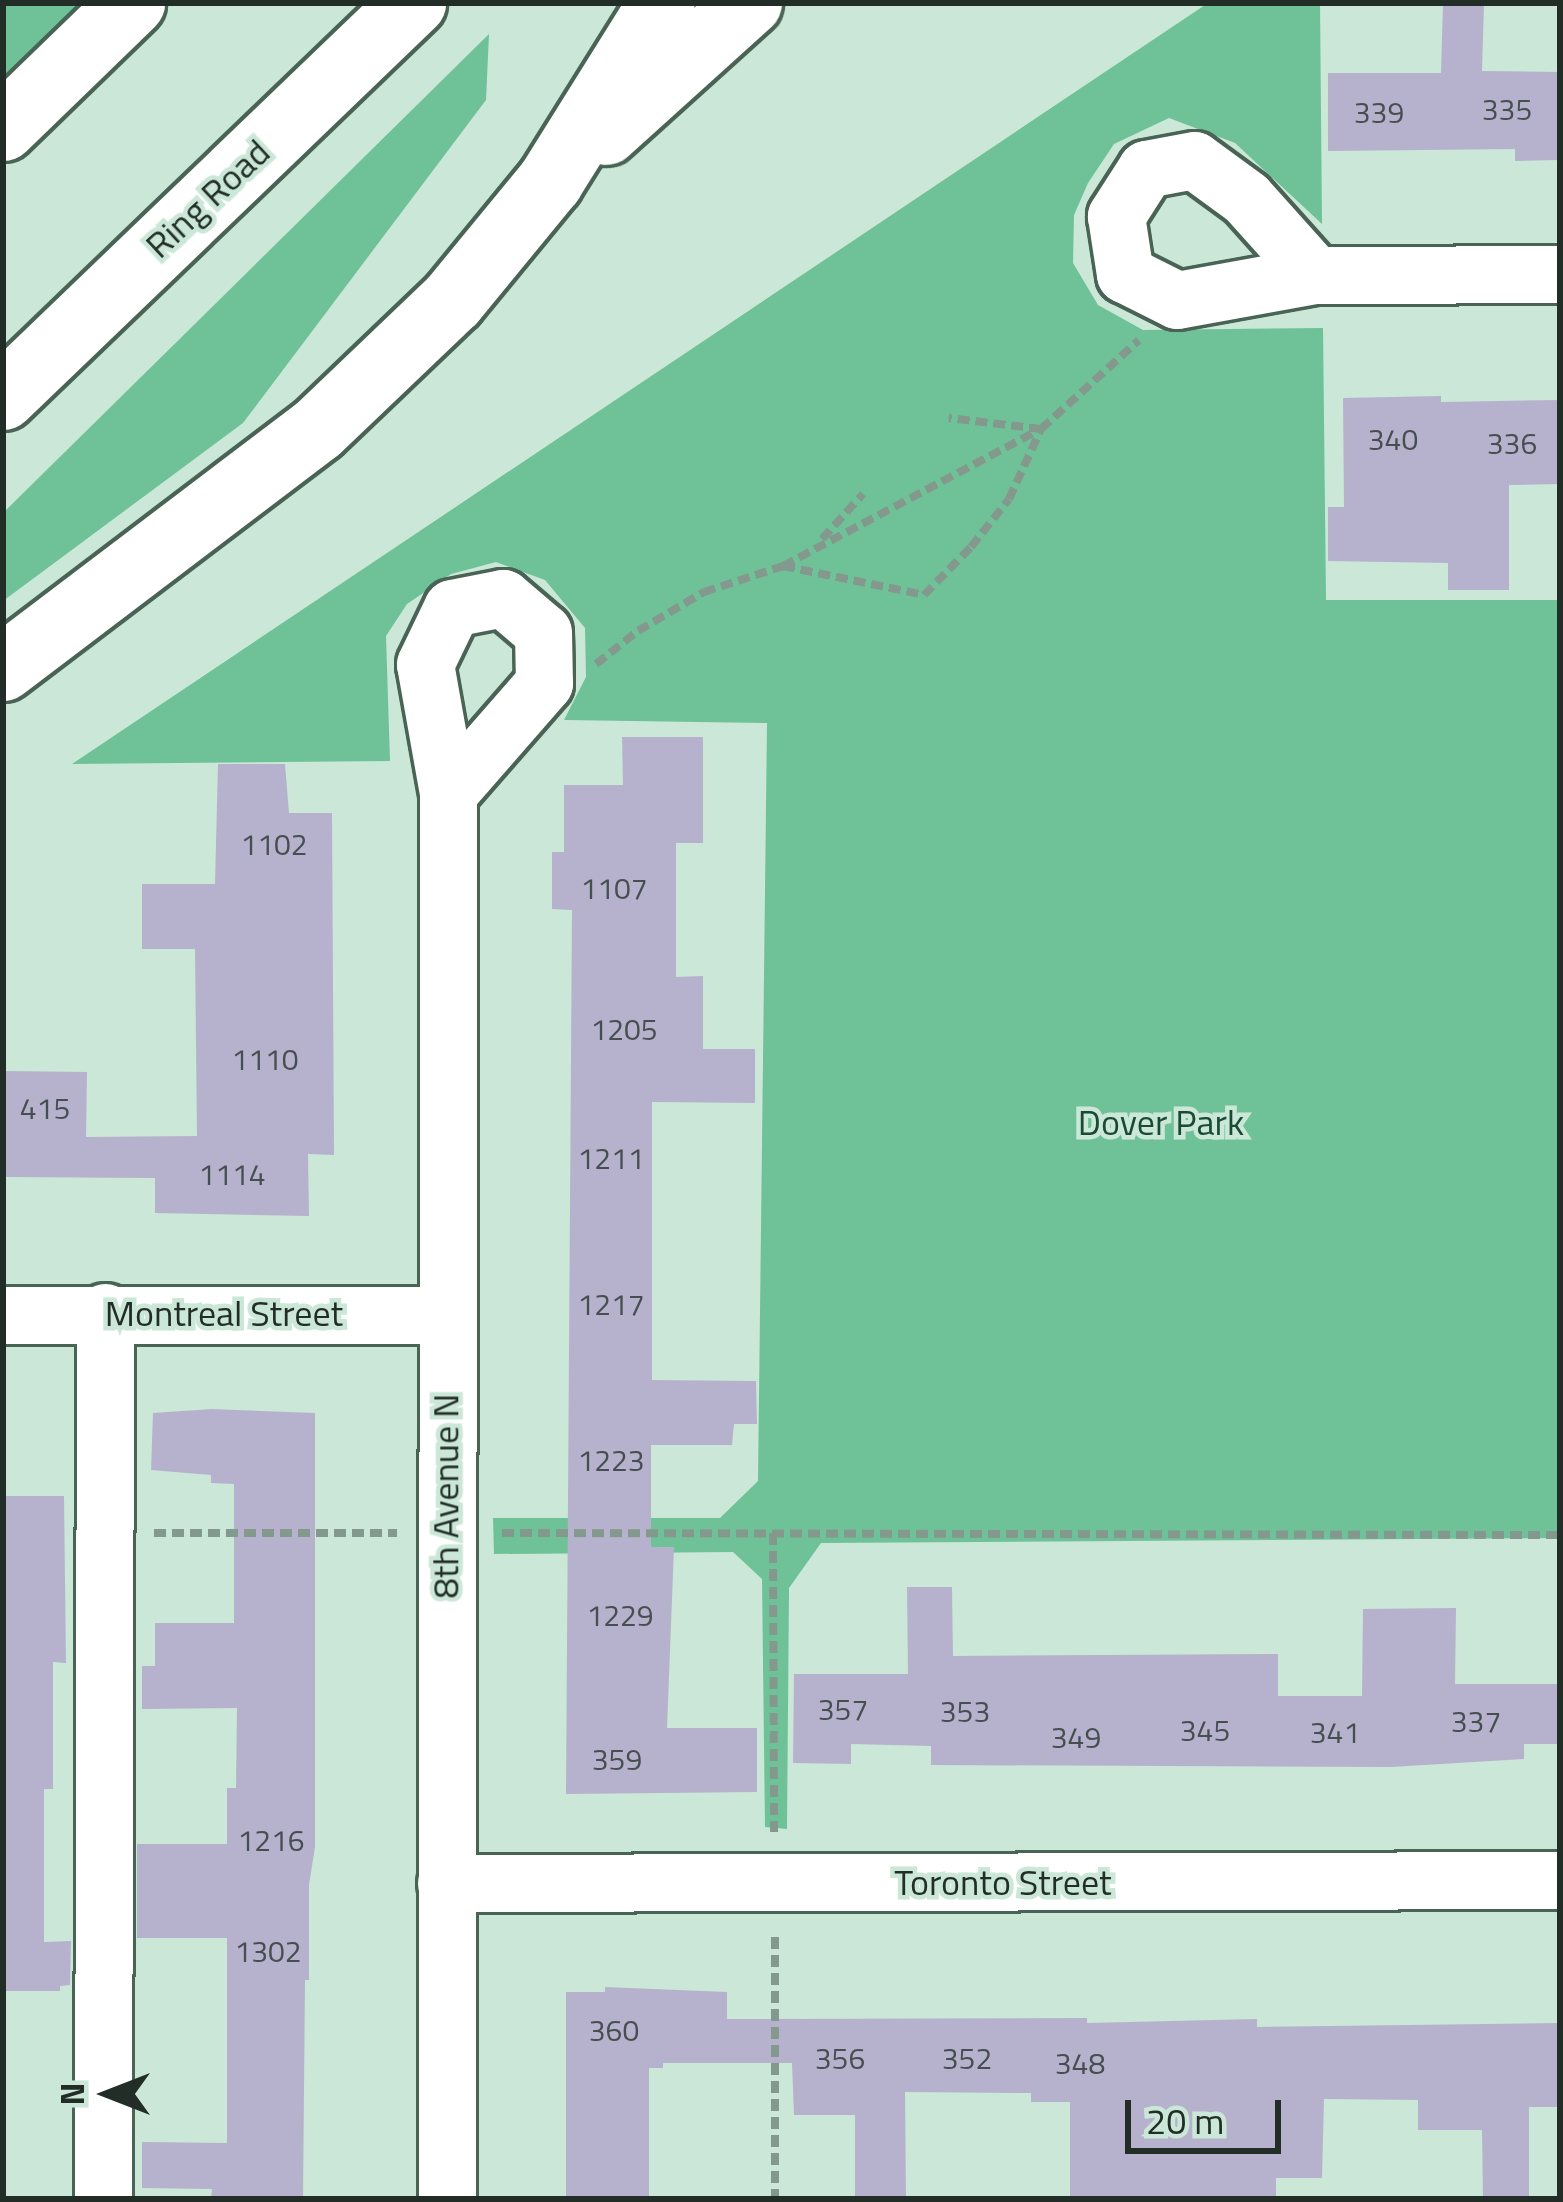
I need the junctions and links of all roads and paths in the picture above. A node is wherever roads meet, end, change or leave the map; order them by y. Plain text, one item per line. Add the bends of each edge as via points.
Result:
1 (132, 3) edge
2 (413, 3) edge
3 (662, 3) edge
4 (748, 3) edge
5 (3, 128) edge
6 (550, 182) junction
7 (1560, 274) edge
8 (1315, 275) junction
9 (1155, 290) junction
10 (3, 397) edge
11 (949, 418) dead end
12 (1041, 429) junction
13 (863, 494) dead end
14 (817, 544) junction
15 (783, 566) junction
16 (3, 668) edge
17 (544, 683) junction
18 (448, 793) junction
19 (105, 1312) junction
20 (3, 1315) edge
21 (445, 1315) junction
22 (104, 1533) junction
23 (445, 1533) junction
24 (1560, 1535) edge
25 (1560, 1880) edge
26 (446, 1883) junction
27 (103, 2199) edge
28 (447, 2199) edge

1 - 5 highway
2 - 10 highway, Ring Road
3 - 6 highway
4 - 6 highway
6 - 16 highway via 453,300 319,429
7 - 8 street
8 - 9 street via 1177,300
8 - 9 street via 1246,199 1194,160 1145,169 1116,216 1125,274
9 - 12 path via 1148,332
11 - 12 path
12 - 14 path via 887,515
12 - 15 path via 1009,499 924,595
13 - 14 path
14 - 15 path
15 - 17 path via 704,592 605,661
17 - 18 street
17 - 18 street, 8th Avenue N via 543,632 503,598 452,608 425,664
18 - 21 street, 8th Avenue N
19 - 20 street, Montreal Street
19 - 21 street, Montreal Street
19 - 22 street
21 - 23 street, 8th Avenue N
22 - 23 path
22 - 27 street
23 - 24 path
23 - 26 street, 8th Avenue N
25 - 26 street, Toronto Street
26 - 28 street, 8th Avenue N

